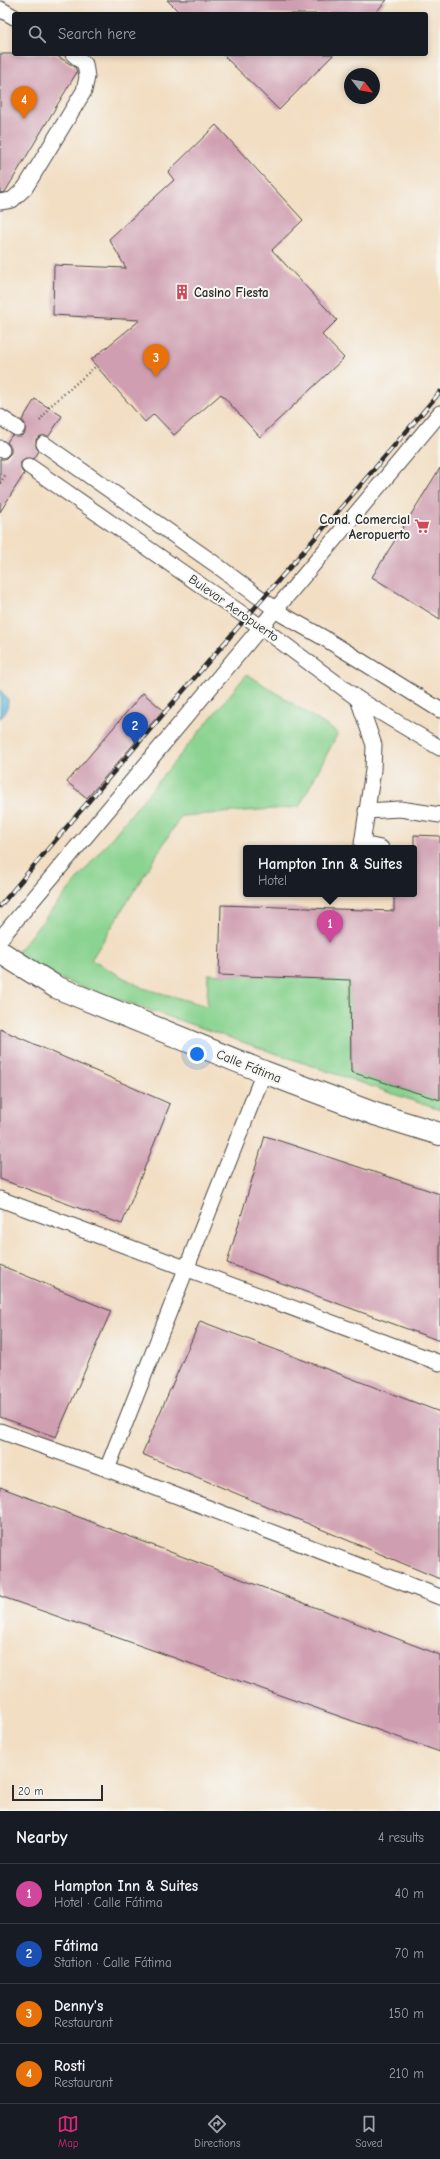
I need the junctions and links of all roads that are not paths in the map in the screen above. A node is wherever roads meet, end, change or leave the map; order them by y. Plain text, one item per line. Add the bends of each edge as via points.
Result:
1 (0, 9) edge
2 (12, 17) edge
3 (75, 56) edge
4 (0, 202) edge
5 (440, 413) edge
6 (0, 417) edge
7 (17, 428) dead end
8 (44, 444) dead end
9 (30, 466) dead end
10 (275, 610) junction
11 (261, 627) junction
12 (358, 699) junction
13 (440, 710) edge
14 (440, 748) edge
15 (366, 811) junction
16 (440, 815) edge
17 (366, 845) edge
18 (0, 939) edge
19 (0, 952) edge
20 (264, 1072) junction
21 (440, 1134) edge
22 (0, 1199) edge
23 (186, 1270) junction
24 (440, 1363) edge
25 (0, 1431) edge
26 (107, 1469) junction
27 (440, 1597) edge

1 - 2 lane
3 - 4 lane via 85,64 87,77 84,91 25,188 12,200
5 - 10 lane
6 - 7 lane
8 - 10 lane, Bulevar Aeropuerto via 215,564
9 - 11 lane, Bulevar Aeropuerto
10 - 11 lane
10 - 13 lane, Bulevar Aeropuerto
11 - 12 lane, Bulevar Aeropuerto
11 - 18 lane
12 - 14 lane, Bulevar Aeropuerto
12 - 15 lane via 374,745 374,770
15 - 16 lane via 400,809
15 - 17 lane via 362,844
19 - 20 street, Calle Fátima via 56,987
20 - 21 street, Calle Fátima via 374,1114
20 - 23 lane
22 - 23 lane
23 - 24 lane
23 - 26 lane
25 - 26 lane
26 - 27 lane

